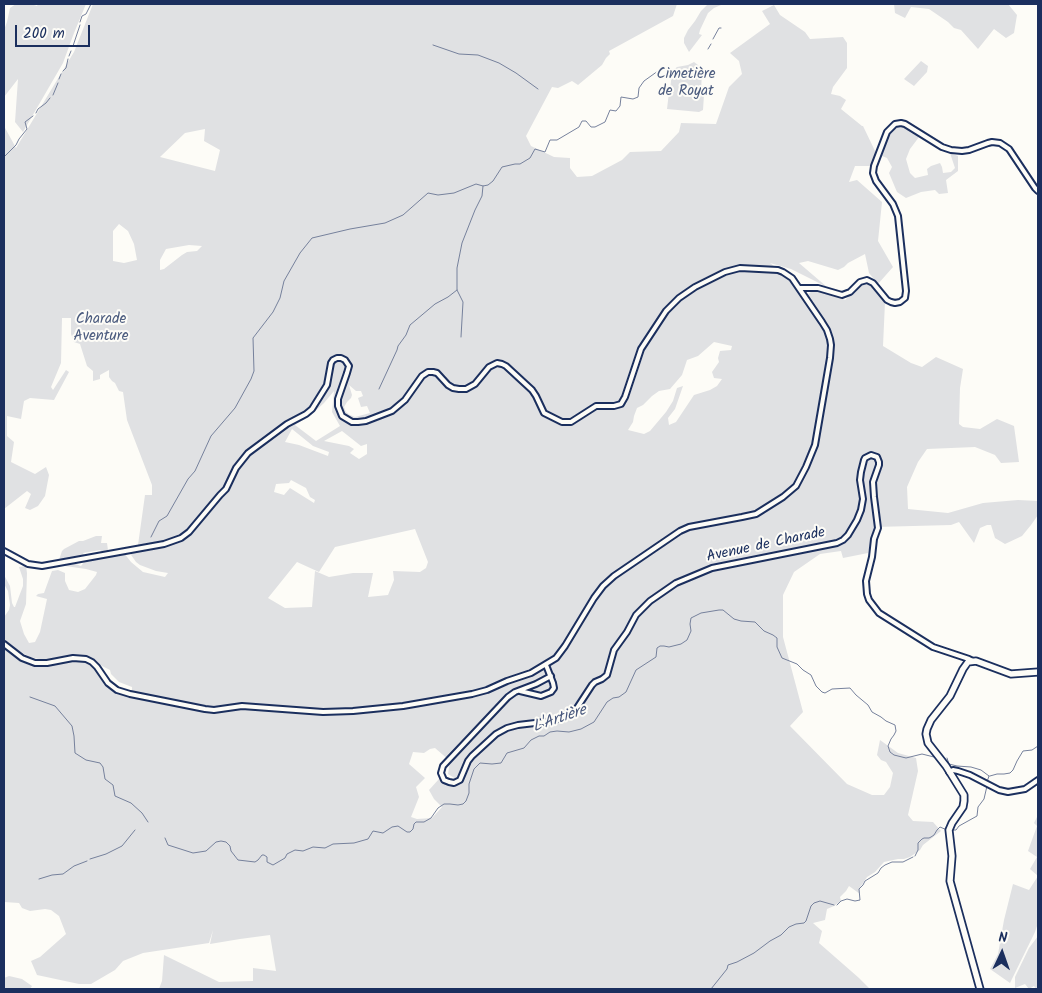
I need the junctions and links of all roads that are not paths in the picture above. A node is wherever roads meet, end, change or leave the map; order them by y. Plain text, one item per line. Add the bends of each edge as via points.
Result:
1 (1038, 191) edge
2 (800, 288) junction
3 (4, 551) edge
4 (4, 644) edge
5 (953, 653) junction
6 (968, 661) junction
7 (546, 664) junction
8 (1038, 672) edge
9 (551, 676) junction
10 (518, 691) junction
11 (950, 773) junction
12 (1038, 780) edge
13 (980, 989) edge

1 - 2 street via 1008,149 1000,143 988,142 969,150 951,150 905,124 895,124 887,132 873,173 898,216 905,298 891,302 867,280 842,295 818,288
2 - 3 street via 783,272 740,268 725,272 684,294 666,311 642,349 622,402 614,406 596,406 571,422 562,422 544,413 532,390 506,366 497,363 466,389 453,388 437,373 428,372 392,411 354,422 344,418 338,408 349,366 343,358 335,358 330,364 325,388 312,410 248,452 220,496 181,538 164,544 42,566 28,564
2 - 7 street via 827,330 831,345 815,445 799,482 756,514 680,531 620,572 600,589 565,646 556,658
4 - 7 street via 22,658 35,663 86,659 98,667 114,689 210,710 246,706 330,712 395,707 481,692
5 - 6 street, Avenue de Charade
5 - 6 street, Avenue de Charade
5 - 10 street, Avenue de Charade via 933,647 879,613 866,594 878,525 873,482 880,465 876,457 871,456 865,458 861,472 862,510 843,540 712,568 676,582 636,615 614,650 606,675 592,685 573,713 552,721 507,728 472,756 460,780 454,783 446,781 441,775 443,766 494,710
6 - 8 main road via 1007,673
6 - 11 main road via 950,696 931,720 926,734 928,743
7 - 9 street
9 - 10 street, Avenue de Charade
9 - 10 street via 554,688 548,694 540,696
11 - 12 street via 970,775 999,790 1013,792
11 - 13 main road via 963,792 964,800 962,810 949,830 950,882

